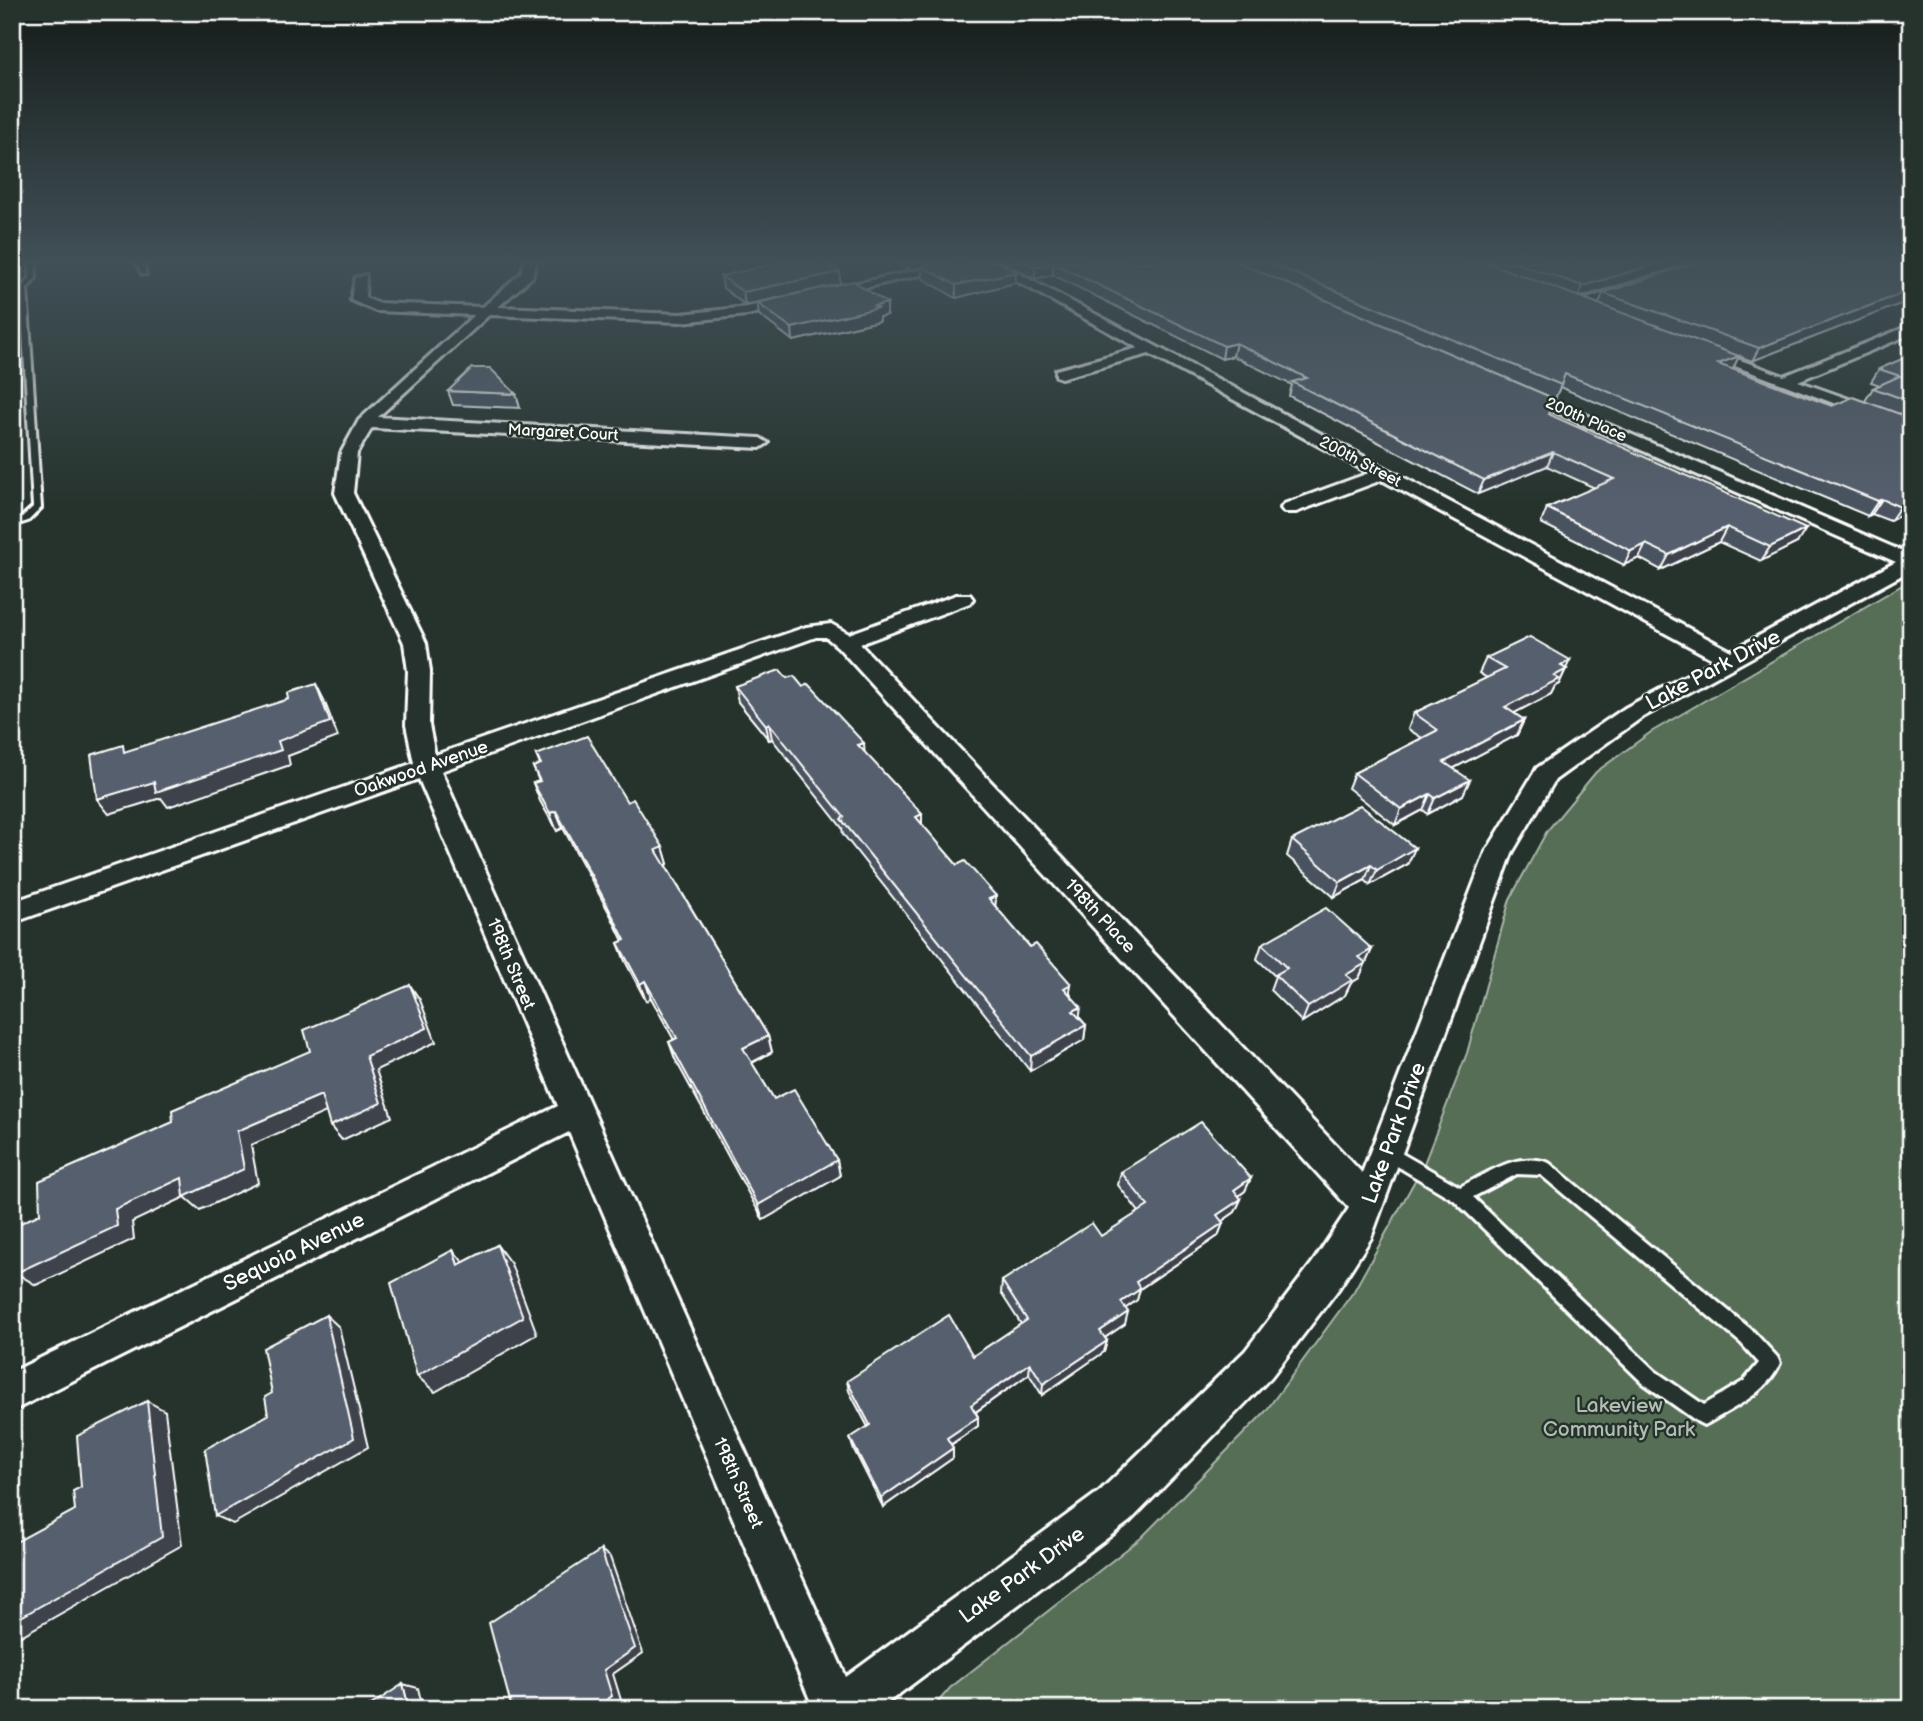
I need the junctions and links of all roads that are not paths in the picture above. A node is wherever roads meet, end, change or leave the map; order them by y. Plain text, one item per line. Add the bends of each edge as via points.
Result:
1 (28, 342) edge
2 (452, 342) edge
3 (1138, 342) edge
4 (1877, 342) edge
5 (1681, 343) edge
6 (1150, 349) junction
7 (1061, 373) dead end
8 (1785, 381) junction
9 (1501, 383) edge
10 (365, 423) junction
11 (1911, 428) edge
12 (760, 443) dead end
13 (1382, 474) junction
14 (1290, 508) dead end
15 (12, 523) edge
16 (1911, 562) edge
17 (963, 599) dead end
18 (838, 636) junction
19 (1732, 660) junction
20 (427, 767) junction
21 (12, 914) edge
22 (576, 1114) junction
23 (1386, 1152) junction
24 (1460, 1195) junction
25 (1368, 1203) junction
26 (12, 1392) edge
27 (839, 1709) edge

1 - 15 lane via 37,508
2 - 10 street, 198th Street
3 - 6 street, 200th Street
4 - 8 street
5 - 8 street
6 - 7 street
6 - 13 street, 200th Street
8 - 11 street
9 - 16 street, 200th Place
10 - 12 street, Margaret Court
10 - 20 street, 198th Street via 349,453 344,493 415,643 420,660 417,714
13 - 14 street
13 - 19 street, 200th Street
16 - 19 street, Lake Park Drive
17 - 18 street, Oakwood Avenue
18 - 20 street, Oakwood Avenue via 813,631
18 - 25 street, 198th Place
19 - 23 street, Lake Park Drive via 1633,713 1546,774 1499,852
20 - 21 street, Oakwood Avenue
20 - 22 street, 198th Street
22 - 26 street, Sequoia Avenue
22 - 27 street, 198th Street
23 - 24 lane
23 - 25 street, Lake Park Drive
24 - 24 lane via 1649,1377 1704,1416 1750,1387 1771,1363 1747,1337 1544,1168 1516,1167
25 - 27 street, Lake Park Drive via 1359,1226 1326,1275 1258,1364 1135,1487

